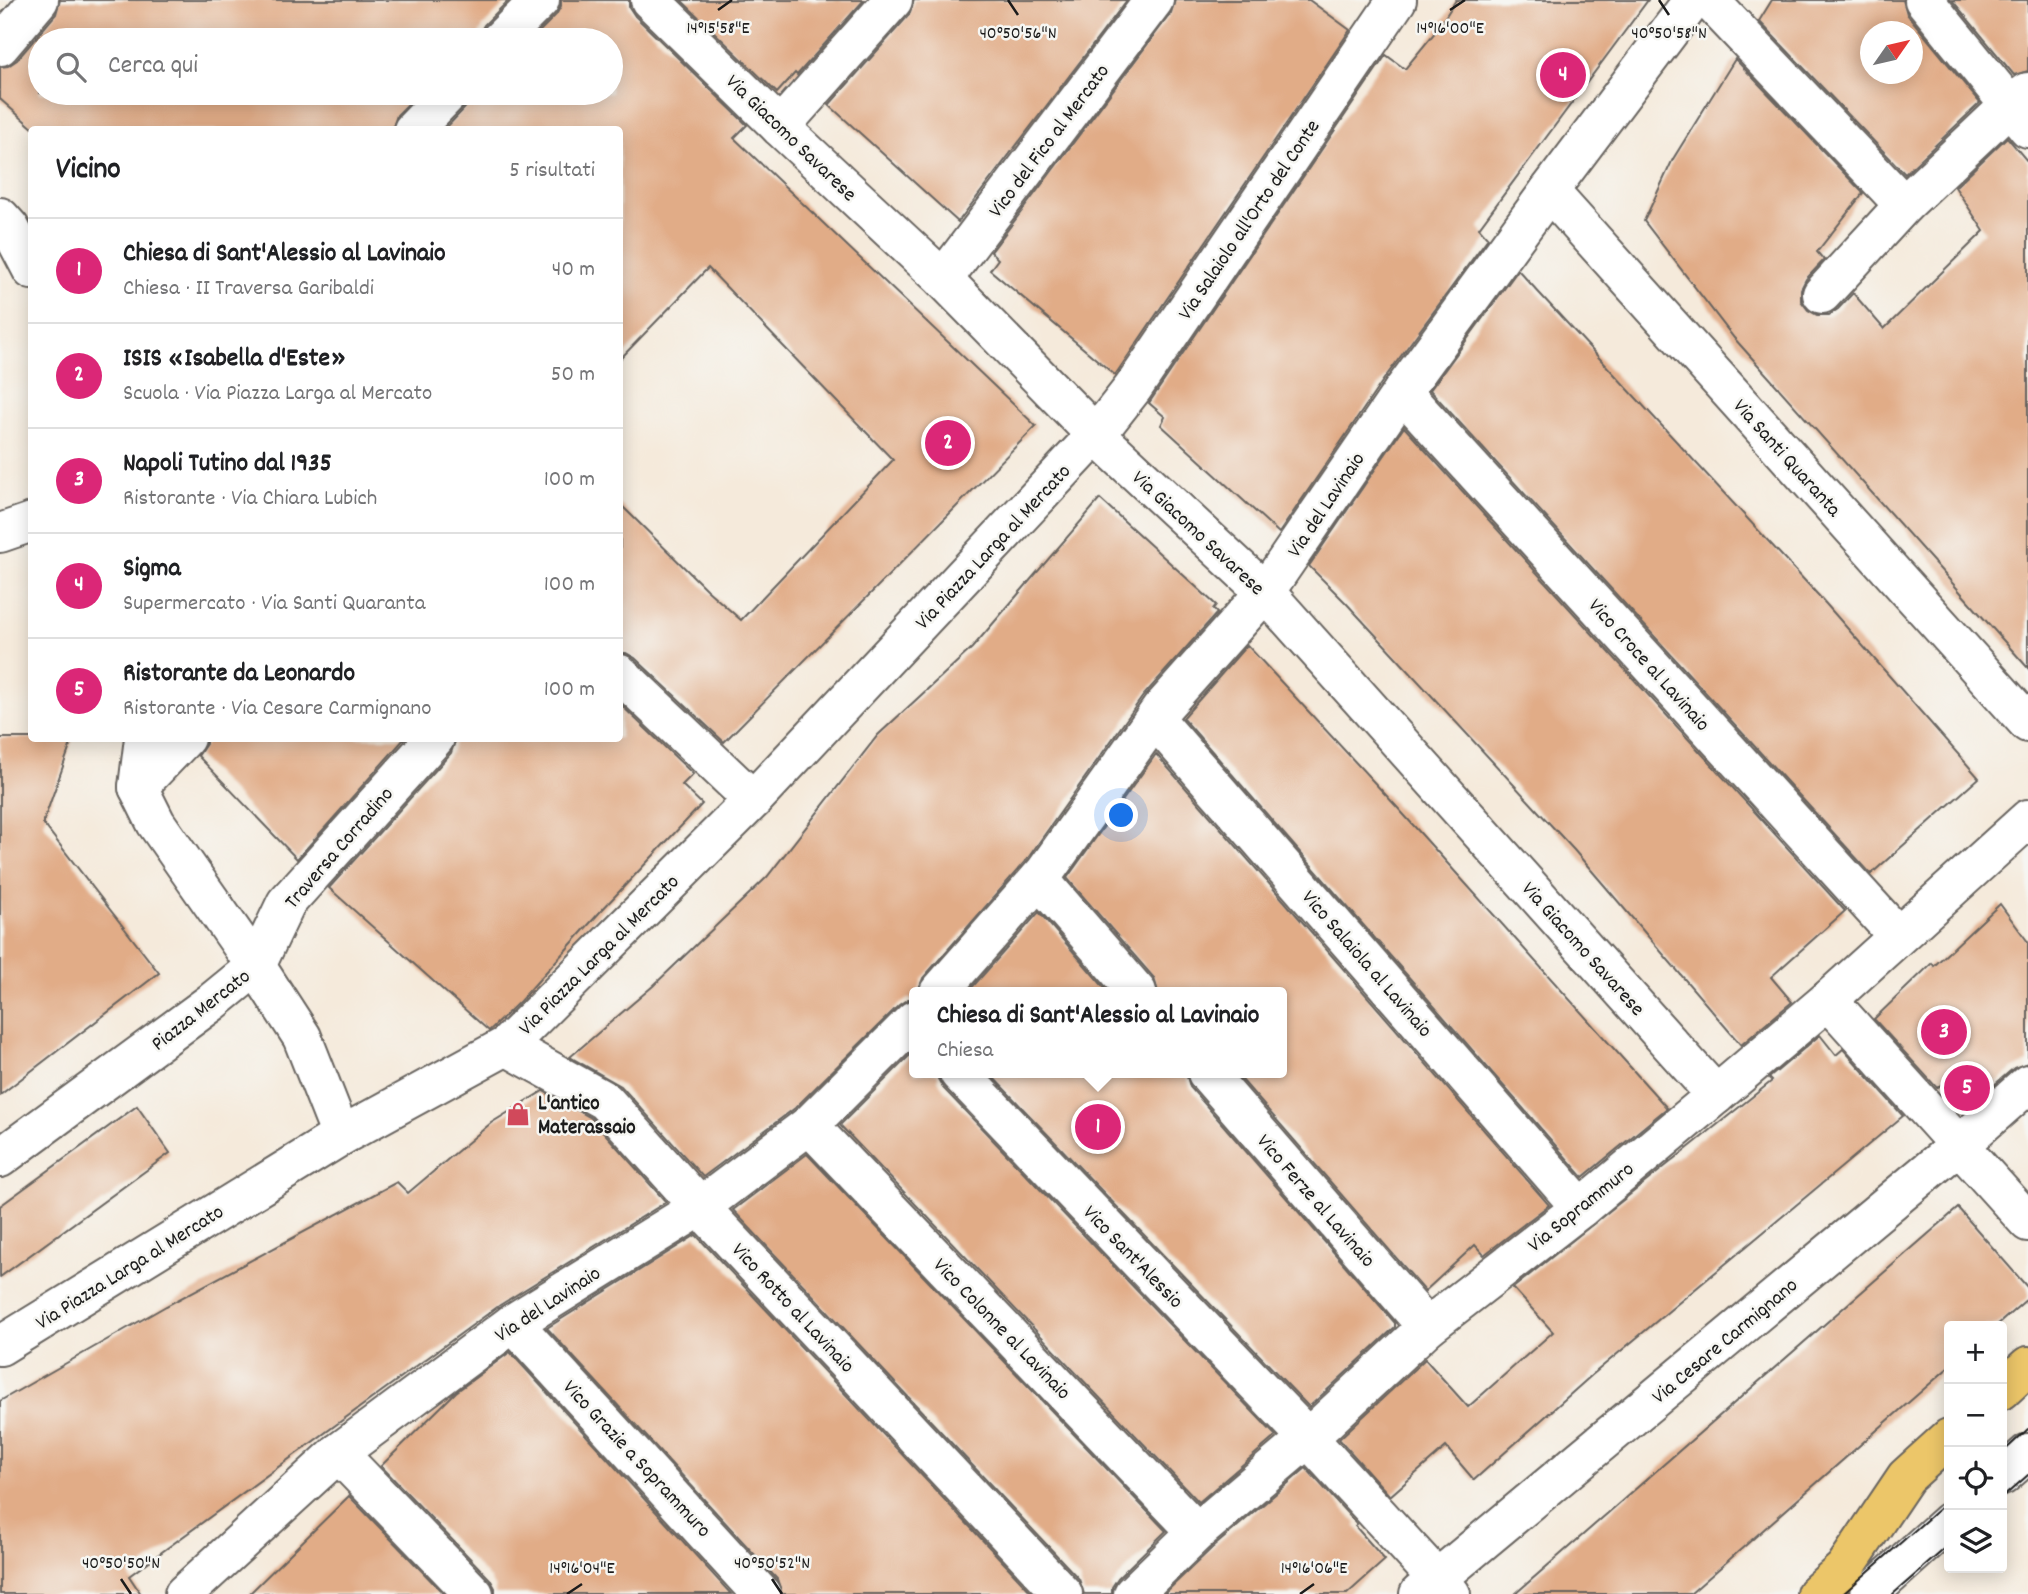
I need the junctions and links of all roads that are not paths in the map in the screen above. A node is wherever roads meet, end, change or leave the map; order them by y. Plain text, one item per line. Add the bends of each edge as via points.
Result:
1 (38, 0) edge
2 (540, 0) edge
3 (650, 0) edge
4 (892, 0) edge
5 (1154, 0) edge
6 (1397, 0) edge
7 (1693, 0) edge
8 (1709, 0) edge
9 (1924, 0) edge
10 (512, 28) edge
11 (0, 46) edge
12 (437, 105) edge
13 (2022, 108) edge
14 (417, 126) edge
15 (780, 127) junction
16 (1549, 191) junction
17 (1905, 205) junction
18 (0, 217) edge
19 (28, 262) edge
20 (943, 279) junction
21 (1822, 294) dead end
22 (1402, 392) junction
23 (1096, 435) junction
24 (28, 523) edge
25 (0, 533) edge
26 (1265, 592) junction
27 (623, 677) edge
28 (1155, 719) junction
29 (2028, 723) edge
30 (144, 742) edge
31 (181, 742) edge
32 (431, 742) edge
33 (138, 787) junction
34 (753, 800) junction
35 (2028, 818) edge
36 (1039, 879) junction
37 (1897, 936) junction
38 (256, 966) junction
39 (943, 987) edge
40 (1133, 987) edge
41 (1828, 1000) junction
42 (909, 1027) edge
43 (506, 1046) junction
44 (964, 1078) edge
45 (1211, 1078) edge
46 (2028, 1084) edge
47 (1716, 1095) junction
48 (809, 1125) junction
49 (341, 1136) junction
50 (1959, 1145) junction
51 (0, 1158) edge
52 (700, 1207) junction
53 (1581, 1208) junction
54 (2028, 1222) edge
55 (513, 1323) junction
56 (1426, 1327) junction
57 (0, 1346) edge
58 (2028, 1366) edge
59 (2007, 1385) edge
60 (1308, 1438) junction
61 (1944, 1443) edge
62 (338, 1453) junction
63 (2028, 1453) edge
64 (2007, 1472) edge
65 (1944, 1526) edge
66 (1197, 1532) junction
67 (1860, 1586) edge
68 (1436, 1589) edge
69 (184, 1594) edge
70 (474, 1594) edge
71 (761, 1594) edge
72 (1063, 1594) edge
73 (1133, 1594) edge
74 (1816, 1594) edge

1 - 11 street
2 - 10 street
3 - 15 street, Via Giacomo Savarese
4 - 15 street
5 - 20 street, Vico del Fico al Mercato
6 - 23 street, Via Salaiolo all'Orto del Conte via 1133,388
7 - 16 street, Via del Lavinaio
8 - 17 street
9 - 13 street
12 - 14 street
13 - 17 street
15 - 20 street, Via Giacomo Savarese
16 - 22 street, Via del Lavinaio
16 - 29 street, Via Santi Quaranta
17 - 21 street
18 - 19 street
20 - 23 street, Via Giacomo Savarese
22 - 26 street, Via del Lavinaio
22 - 37 street, Vico Croce al Lavinaio
23 - 26 street, Via Giacomo Savarese
23 - 34 street, Via Piazza Larga al Mercato
24 - 25 street
26 - 28 street, Via del Lavinaio
26 - 47 street, Via Giacomo Savarese
27 - 34 street
28 - 36 street, Via del Lavinaio
28 - 53 street, Vico Salaiola al Lavinaio
30 - 33 street
31 - 33 street
32 - 38 street, Traversa Corradino via 286,903
33 - 38 street, Piazza Mercato via 156,822
34 - 43 street, Via Piazza Larga al Mercato
35 - 37 street, Via Soprammuro
36 - 39 street, Via del Lavinaio
36 - 40 street
37 - 41 street, Via Soprammuro
38 - 49 street via 302,1037
38 - 51 street, Piazza Mercato
41 - 47 street, Via Soprammuro
41 - 50 street
42 - 48 street, Via del Lavinaio
43 - 49 street, Via Piazza Larga al Mercato
43 - 52 street, Vico Rotto al Lavinaio via 605,1101
44 - 60 street, Vico Sant'Alessio
45 - 56 street, Vico Ferze al Lavinaio
46 - 50 street, Via Cesare Carmignano
47 - 53 street, Via Soprammuro
48 - 52 street, Via del Lavinaio
48 - 66 street, Vico Colonne al Lavinaio
49 - 57 street, Via Piazza Larga al Mercato
50 - 54 street
50 - 68 street, Via Cesare Carmignano
52 - 55 street, Via del Lavinaio
52 - 72 street, Vico Rotto al Lavinaio
53 - 56 street, Via Soprammuro
55 - 62 street, Via del Lavinaio
55 - 71 street, Vico Grazie a Soprammuro
56 - 60 street, Via Soprammuro
58 - 59 main road
60 - 66 street, Via Soprammuro
60 - 68 street, Vico Sant'Alessio
61 - 67 main road via 1906,1477
62 - 69 street, Via del Lavinaio
62 - 70 street
63 - 64 street
65 - 67 street
66 - 73 street, Via Soprammuro
67 - 74 main road

